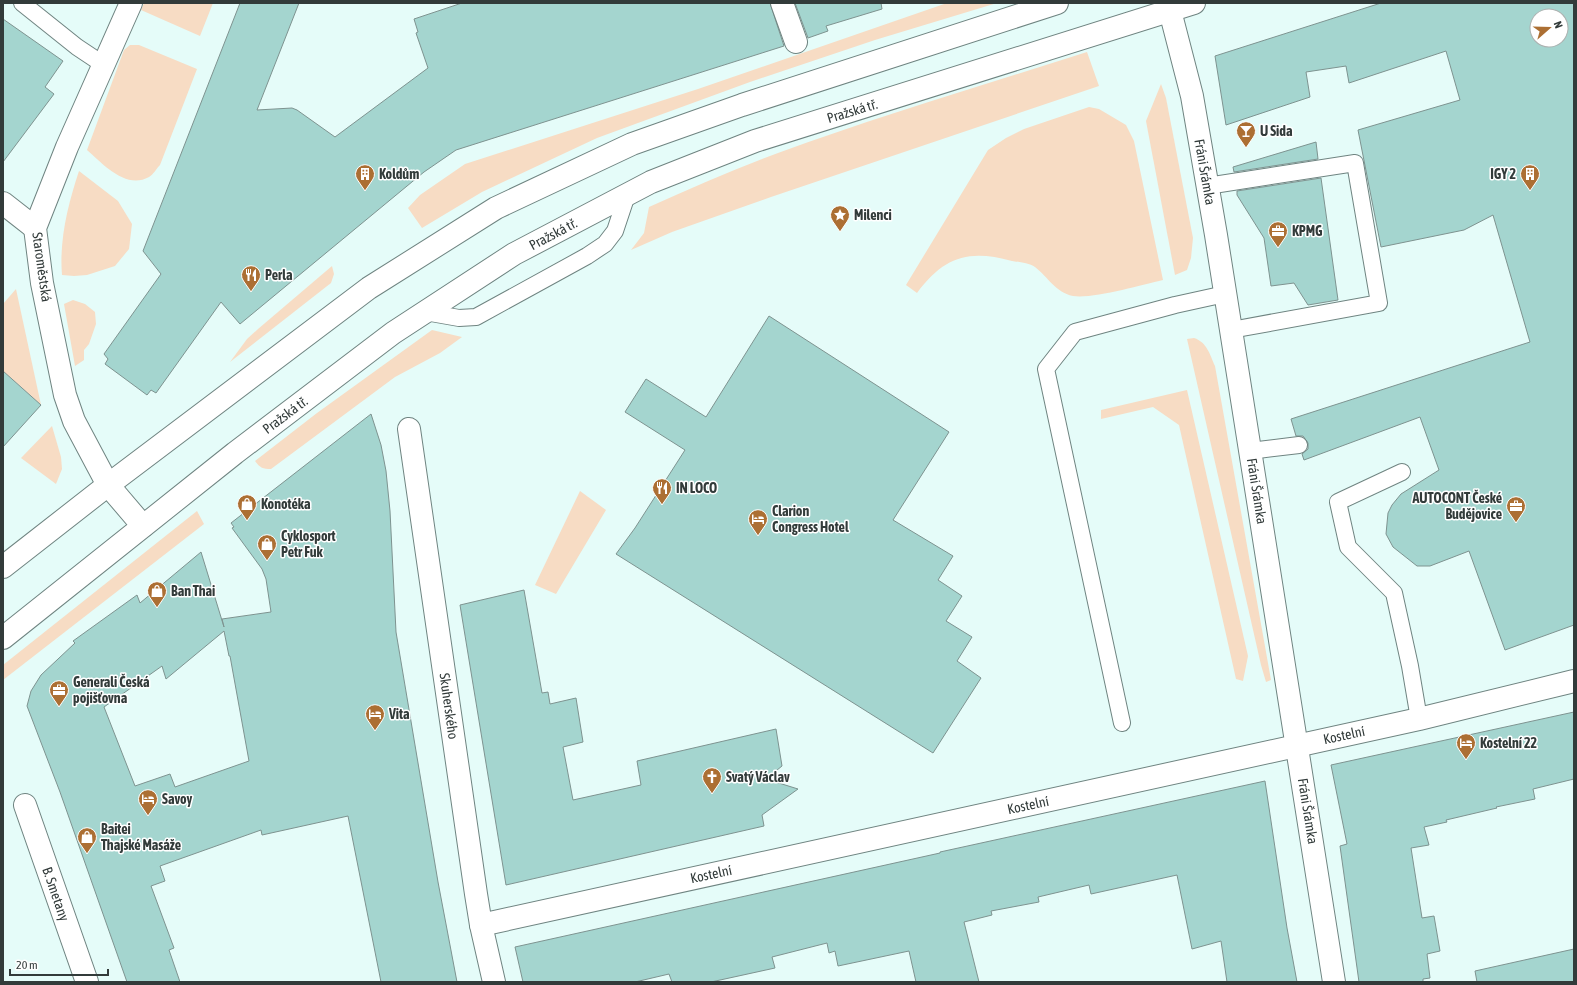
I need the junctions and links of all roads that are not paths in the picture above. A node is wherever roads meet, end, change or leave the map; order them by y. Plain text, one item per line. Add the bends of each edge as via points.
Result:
1 (22, 3) edge
2 (131, 3) edge
3 (782, 3) edge
4 (1057, 3) edge
5 (1194, 3) edge
6 (1170, 7) edge
7 (796, 42) dead end
8 (104, 65) junction
9 (1207, 186) junction
10 (627, 195) junction
11 (3, 203) edge
12 (35, 228) junction
13 (1225, 294) junction
14 (425, 312) junction
15 (1231, 330) junction
16 (409, 429) dead end
17 (1299, 445) dead end
18 (1250, 450) junction
19 (1402, 472) dead end
20 (108, 485) junction
21 (143, 526) junction
22 (3, 567) edge
23 (3, 638) edge
24 (1574, 682) edge
25 (1419, 719) junction
26 (1122, 723) dead end
27 (1298, 746) junction
28 (25, 806) dead end
29 (481, 925) junction
30 (87, 982) edge
31 (494, 982) edge
32 (1334, 982) edge

1 - 8 lane
2 - 8 street, Staroměstská
3 - 7 street
4 - 20 street via 742,105 632,144 496,208 369,288
5 - 6 street, Pražská tř.
6 - 9 street, Fráni Šrámka via 1192,96
6 - 10 street, Pražská tř. via 755,141 651,182
8 - 12 street, Staroměstská via 67,147
9 - 13 street, Fráni Šrámka
9 - 15 lane via 1355,163 1379,303
10 - 14 street, Pražská tř. via 514,254
10 - 14 lane via 615,231 605,244 587,256 476,317 459,318
11 - 12 street
12 - 20 street, Staroměstská via 42,283 65,395 74,421
13 - 15 street, Fráni Šrámka
13 - 26 lane via 1075,332 1046,369
14 - 21 street, Pražská tř. via 241,448
15 - 18 street, Fráni Šrámka
16 - 29 street, Skuherského
17 - 18 lane
18 - 27 street, Fráni Šrámka
19 - 25 lane via 1338,502 1348,547 1394,593
20 - 21 street, Staroměstská
20 - 22 street
21 - 23 street, Pražská tř.
24 - 25 street, Kostelní
25 - 27 street, Kostelní
27 - 29 street, Kostelní
27 - 32 street, Fráni Šrámka
28 - 30 street, B. Smetany
29 - 31 street, Skuherského

